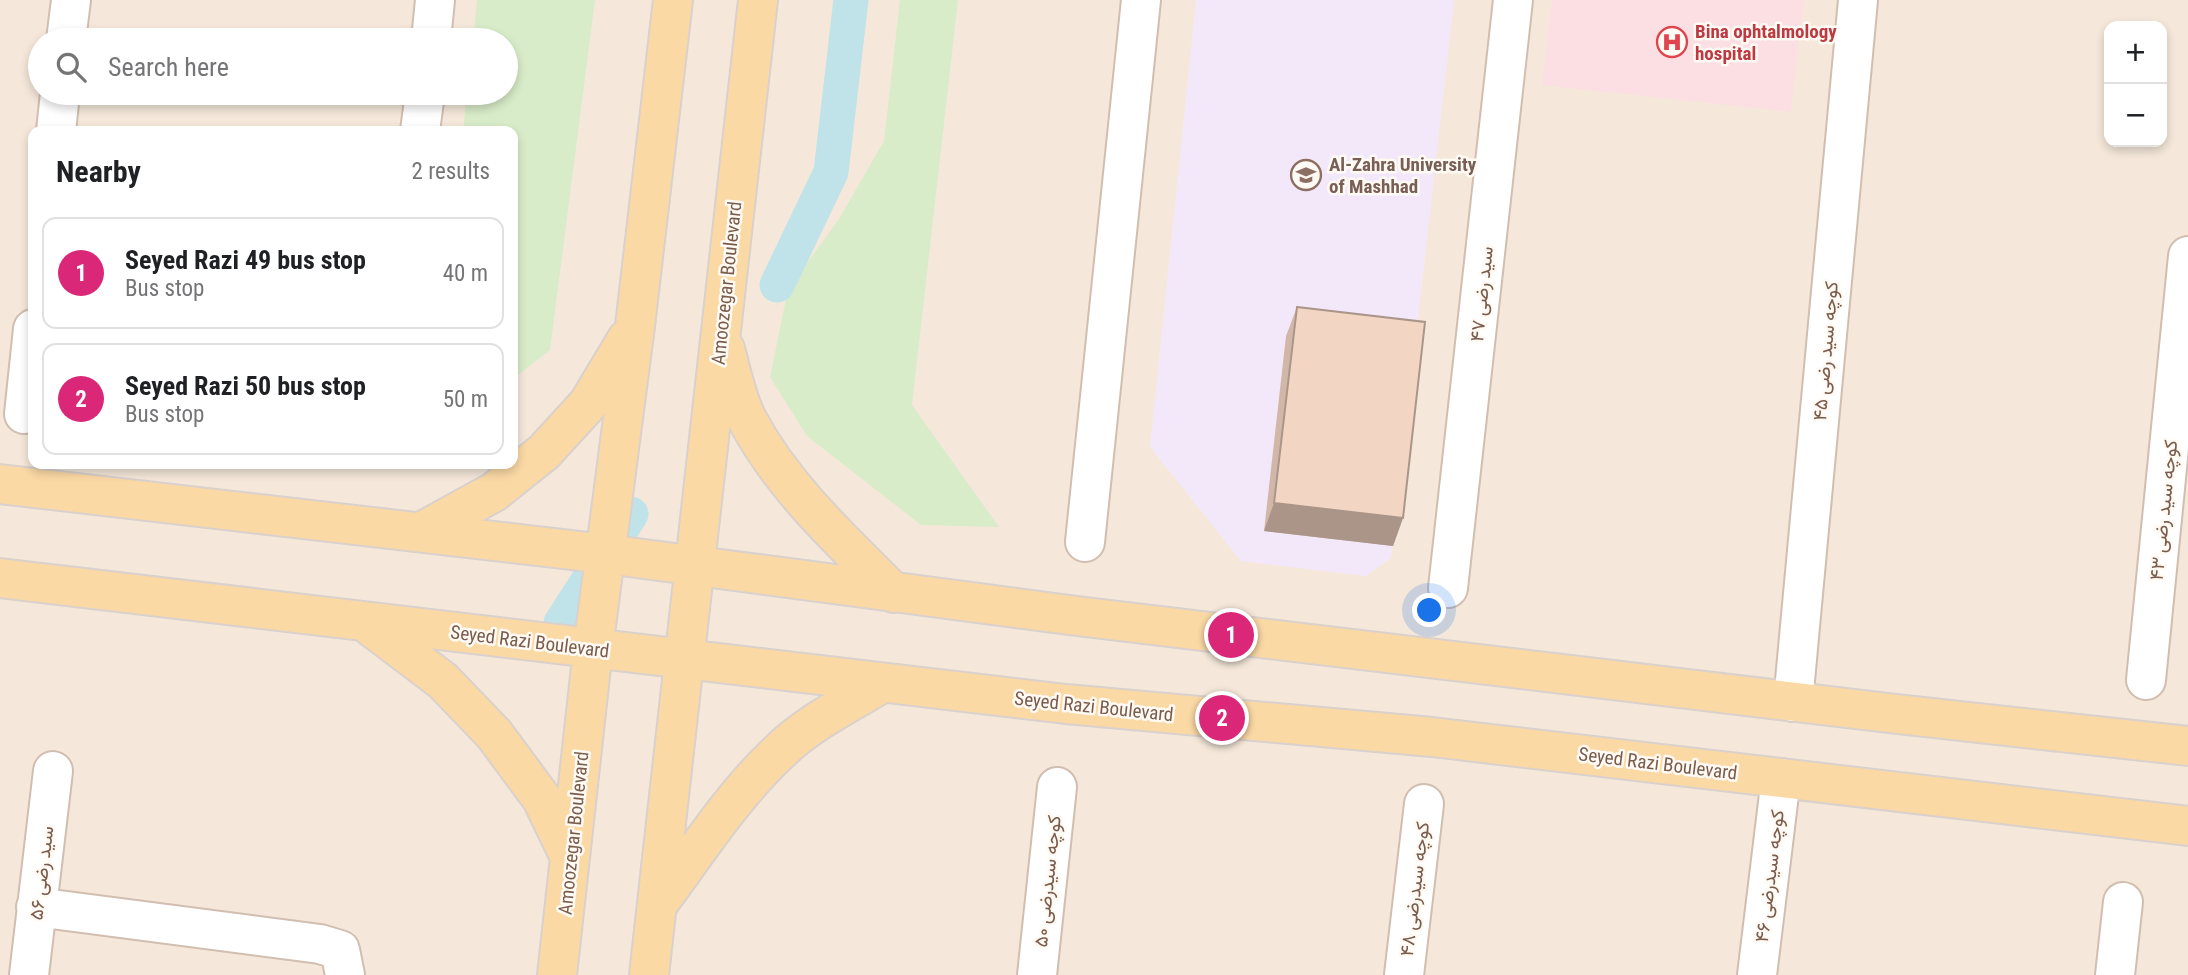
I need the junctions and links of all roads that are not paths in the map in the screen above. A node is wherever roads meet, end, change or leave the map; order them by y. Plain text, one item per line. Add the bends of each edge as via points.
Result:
1 (71, 0) edge
2 (435, 0) edge
3 (673, 0) edge
4 (758, 0) edge
5 (1141, 0) edge
6 (1513, 0) edge
7 (1858, 0) edge
8 (68, 28) edge
9 (432, 28) edge
10 (59, 105) edge
11 (423, 105) edge
12 (57, 126) edge
13 (421, 126) edge
14 (2188, 256) edge
15 (635, 326) junction
16 (720, 334) junction
17 (28, 372) edge
18 (23, 414) dead end
19 (0, 484) edge
20 (421, 532) junction
21 (1085, 542) dead end
22 (606, 554) junction
23 (695, 567) junction
24 (0, 579) edge
25 (1448, 588) dead end
26 (894, 593) junction
27 (363, 621) junction
28 (593, 649) junction
29 (684, 660) junction
30 (2146, 680) dead end
31 (882, 683) junction
32 (1793, 702) junction
33 (2188, 746) edge
34 (52, 771) dead end
35 (1781, 778) junction
36 (1057, 787) dead end
37 (1424, 804) dead end
38 (2188, 825) edge
39 (570, 857) junction
40 (2123, 902) dead end
41 (656, 906) junction
42 (37, 907) junction
43 (342, 962) edge
44 (29, 975) edge
45 (557, 975) edge
46 (649, 975) edge
47 (1037, 975) edge
48 (1405, 975) edge
49 (1757, 975) edge
50 (2115, 975) edge

1 - 8 street
2 - 9 street
3 - 15 main road
4 - 16 main road, Amoozegar Boulevard
5 - 21 street
6 - 25 street, سید رضی ۴۷
7 - 32 street, کوچه سید رضی ۴۵
10 - 12 street
11 - 13 street
14 - 30 street, کوچه سید رضی ۴۳
15 - 20 main road via 589,404 544,452 494,492
15 - 22 main road
16 - 23 main road, Amoozegar Boulevard
16 - 26 main road via 746,418 782,475
17 - 18 street
19 - 20 main road
20 - 22 main road
22 - 23 main road
22 - 28 main road, Amoozegar Boulevard
23 - 26 main road
23 - 29 main road, Amoozegar Boulevard
24 - 27 main road, Seyed Razi Boulevard
26 - 32 main road
27 - 28 main road, Seyed Razi Boulevard
27 - 39 main road via 443,681 494,734 542,799
28 - 29 main road, Seyed Razi Boulevard
28 - 39 main road, Amoozegar Boulevard
29 - 31 main road, Seyed Razi Boulevard
29 - 41 main road
31 - 35 main road, Seyed Razi Boulevard via 1432,737
31 - 41 main road via 779,751
32 - 33 main road
34 - 42 street, سید رضی ۵۶
35 - 38 main road, Seyed Razi Boulevard
35 - 49 street, کوچه سیدرضی ۴۶
36 - 47 street, کوچه سیدرضی ۵۰
37 - 48 street, کوچه سیدرضی ۴۸
39 - 45 main road, Amoozegar Boulevard
40 - 50 street
41 - 46 main road
42 - 43 street via 320,944
42 - 44 street, سید رضی ۵۶

